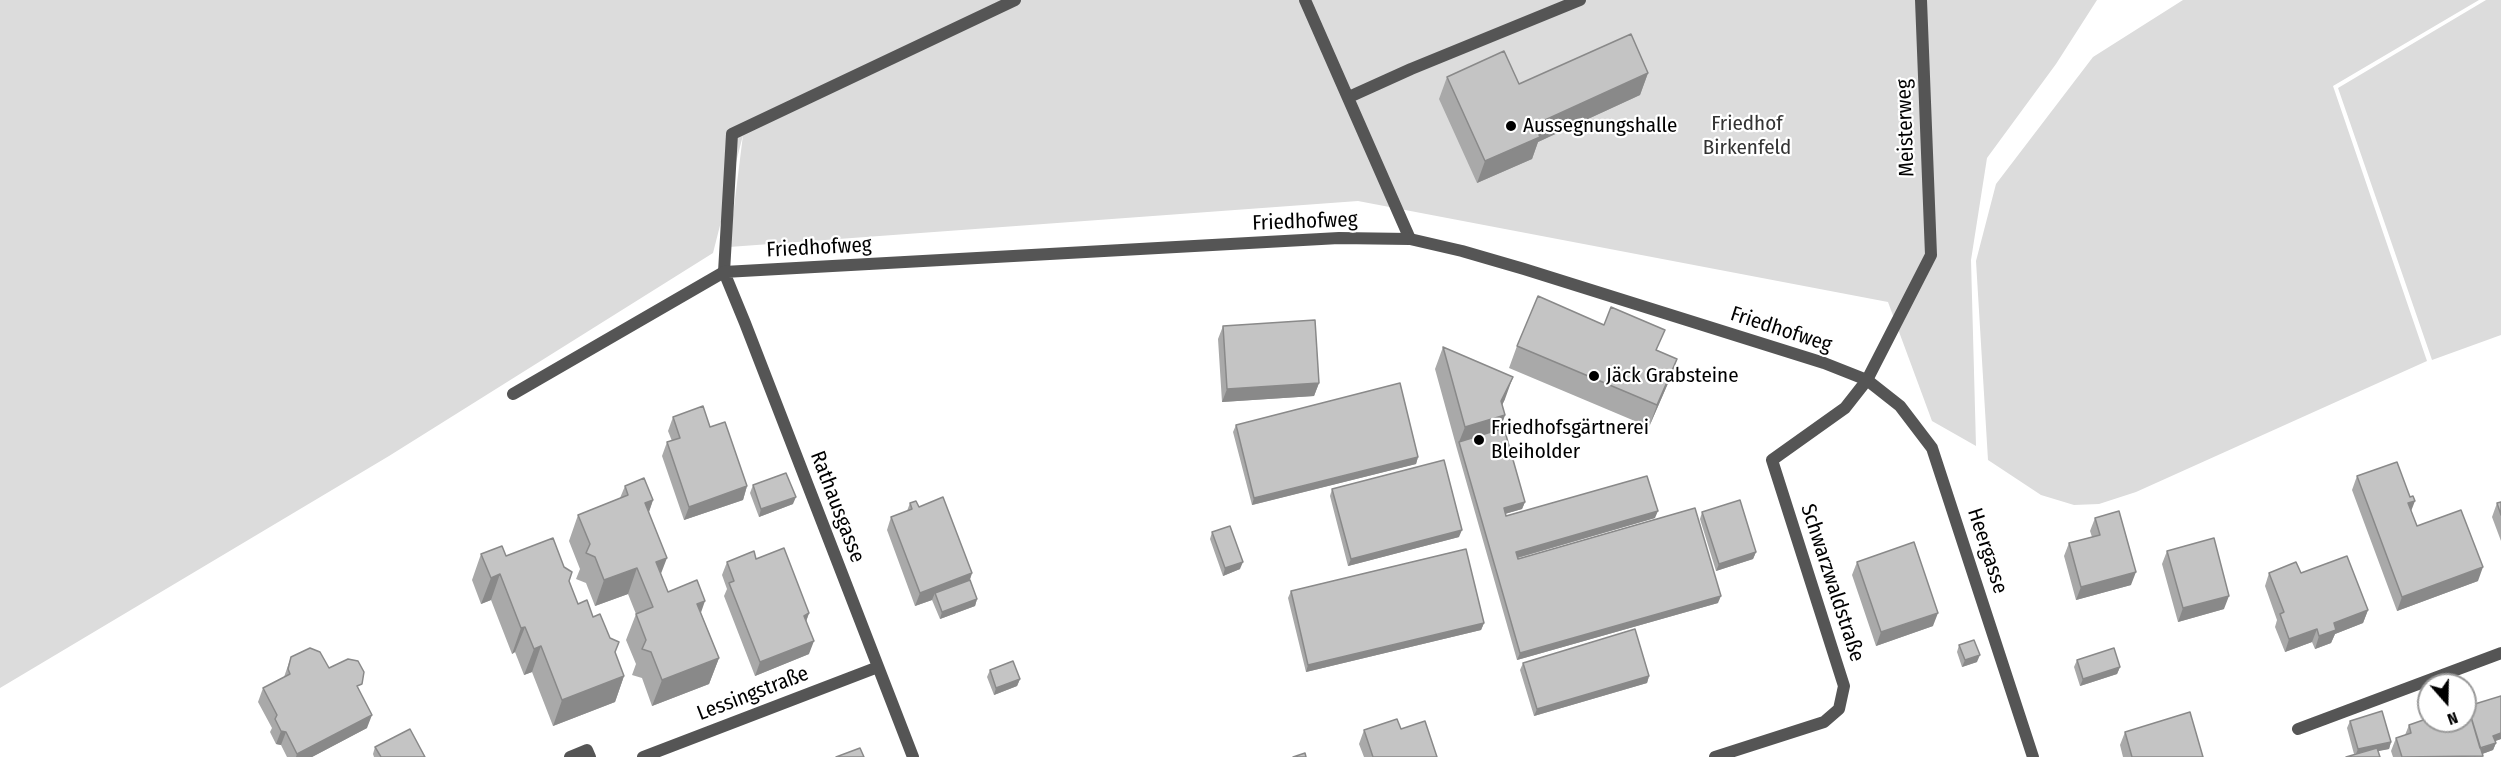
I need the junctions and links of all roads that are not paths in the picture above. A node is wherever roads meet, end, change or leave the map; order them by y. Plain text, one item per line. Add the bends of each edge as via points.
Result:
1 (1015, 0) edge
2 (1305, 0) edge
3 (1580, 0) edge
4 (1921, 0) edge
5 (1349, 97) junction
6 (1410, 239) junction
7 (724, 272) junction
8 (1867, 380) junction
9 (513, 394) dead end
10 (2501, 653) edge
11 (878, 667) junction
12 (2298, 729) dead end
13 (570, 757) edge
14 (590, 757) edge
15 (643, 757) edge
16 (913, 757) edge
17 (1715, 757) edge
18 (2033, 757) edge

1 - 7 street via 732,134
2 - 5 street
3 - 5 street
4 - 8 street, Meisterweg via 1931,255
5 - 6 street
6 - 7 street, Friedhofweg via 1339,238
6 - 8 street, Friedhofweg via 1536,272
7 - 9 street
7 - 11 street, Rathausgasse
8 - 17 street, Schwarzwaldstraße via 1845,408 1772,460 1844,686 1839,709 1824,722
8 - 18 street, Heergasse via 1900,406 1932,448
10 - 12 street
11 - 15 street, Lessingstraße
11 - 16 street, Rathausgasse
13 - 14 street via 587,750

